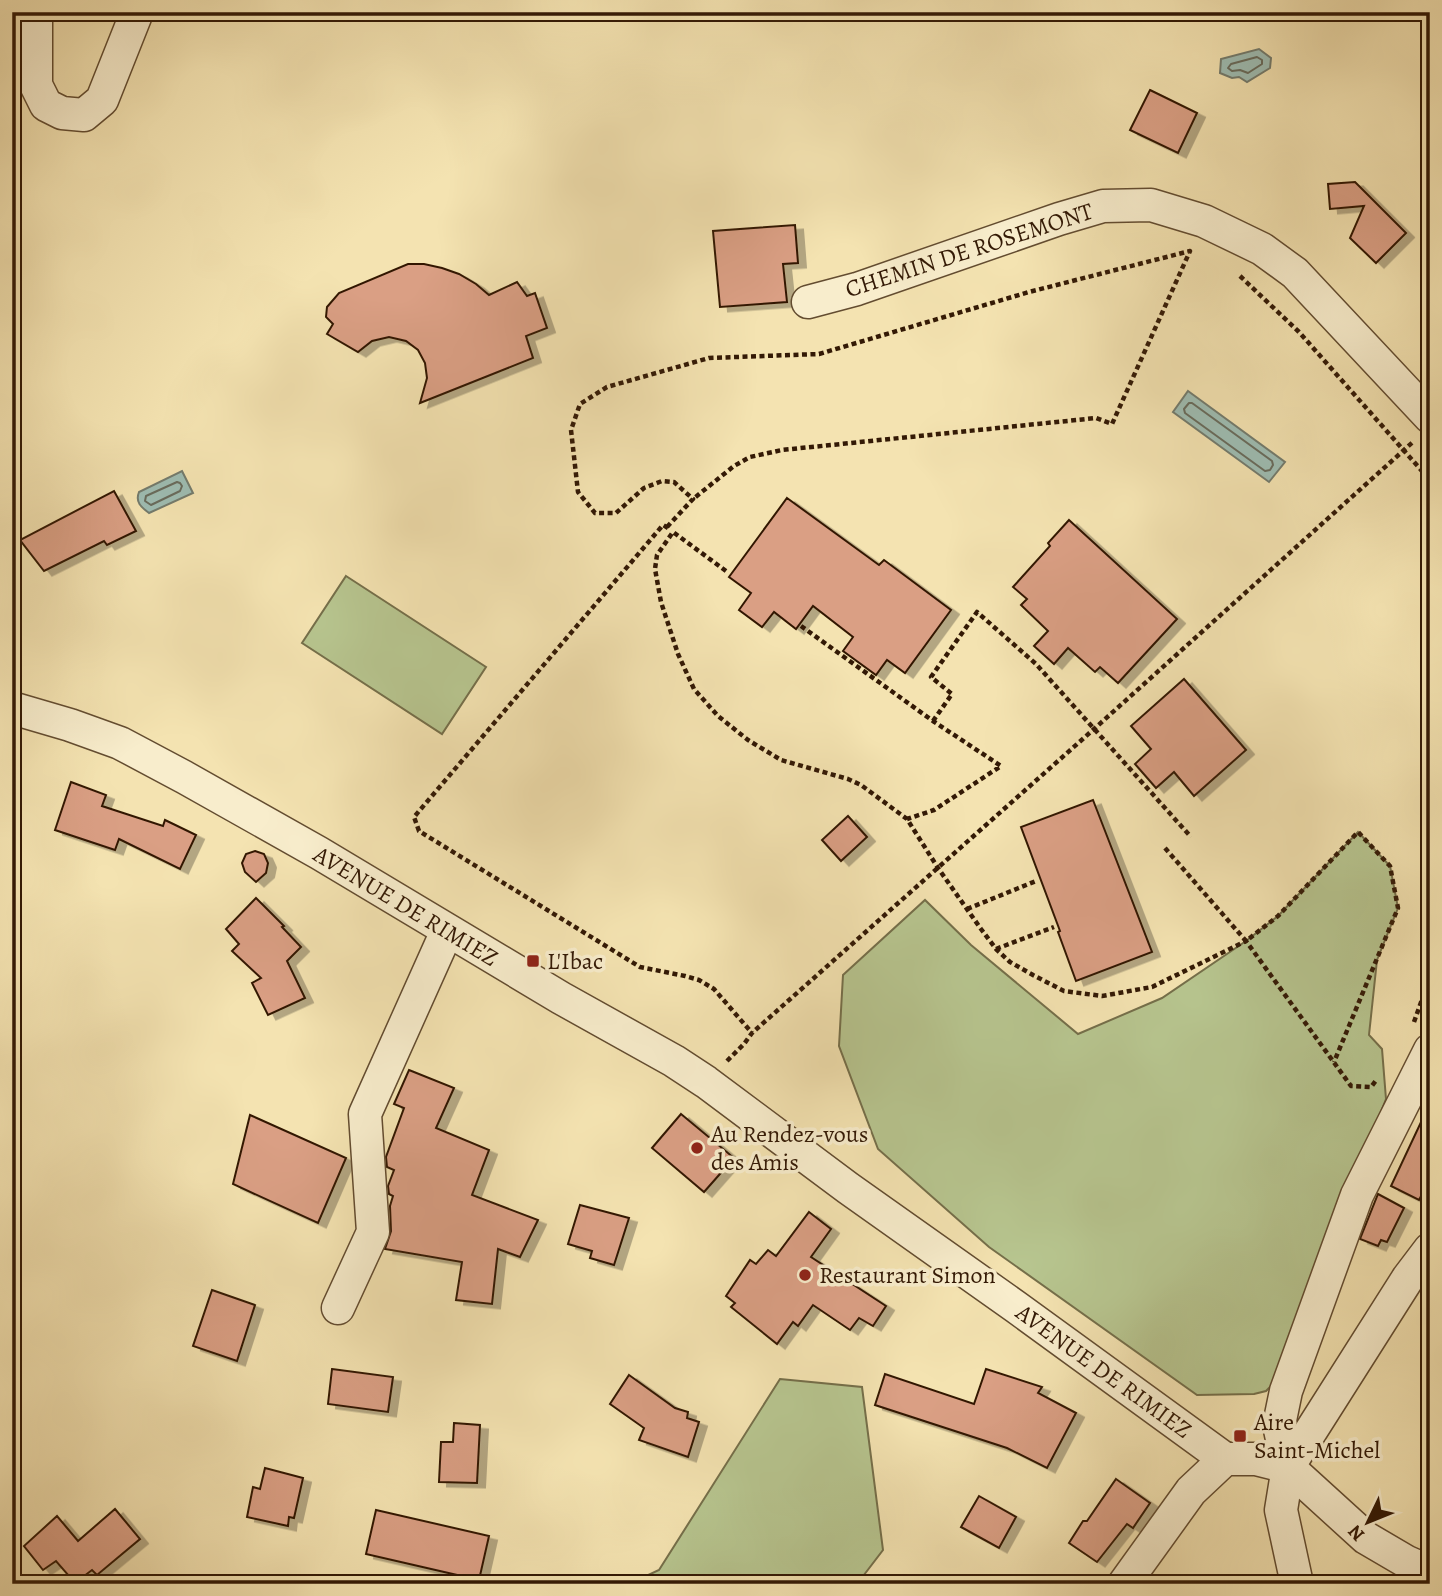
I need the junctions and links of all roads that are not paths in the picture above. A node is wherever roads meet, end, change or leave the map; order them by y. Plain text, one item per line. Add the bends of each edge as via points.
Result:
1 (36, 12) edge
2 (137, 12) edge
3 (808, 302) dead end
4 (1430, 416) edge
5 (14, 714) edge
6 (447, 931) junction
7 (1422, 1037) edge
8 (1430, 1249) edge
9 (338, 1308) dead end
10 (1225, 1459) junction
11 (1288, 1466) junction
12 (1430, 1572) edge
13 (1125, 1584) edge
14 (1297, 1584) edge

1 - 2 street via 36,85 46,105 62,113 84,115 102,100
3 - 4 street, CHEMIN DE ROSEMONT via 1103,206 1151,205 1204,221 1262,249 1295,273
5 - 6 street, AVENUE DE RIMIEZ via 70,725 120,743 319,853
6 - 9 street via 365,1114 373,1232
6 - 10 street, AVENUE DE RIMIEZ via 706,1082
7 - 11 street via 1357,1195 1286,1391 1279,1426
8 - 11 street
10 - 11 street
10 - 13 street via 1191,1491
11 - 12 street via 1366,1538
11 - 14 street via 1281,1510

